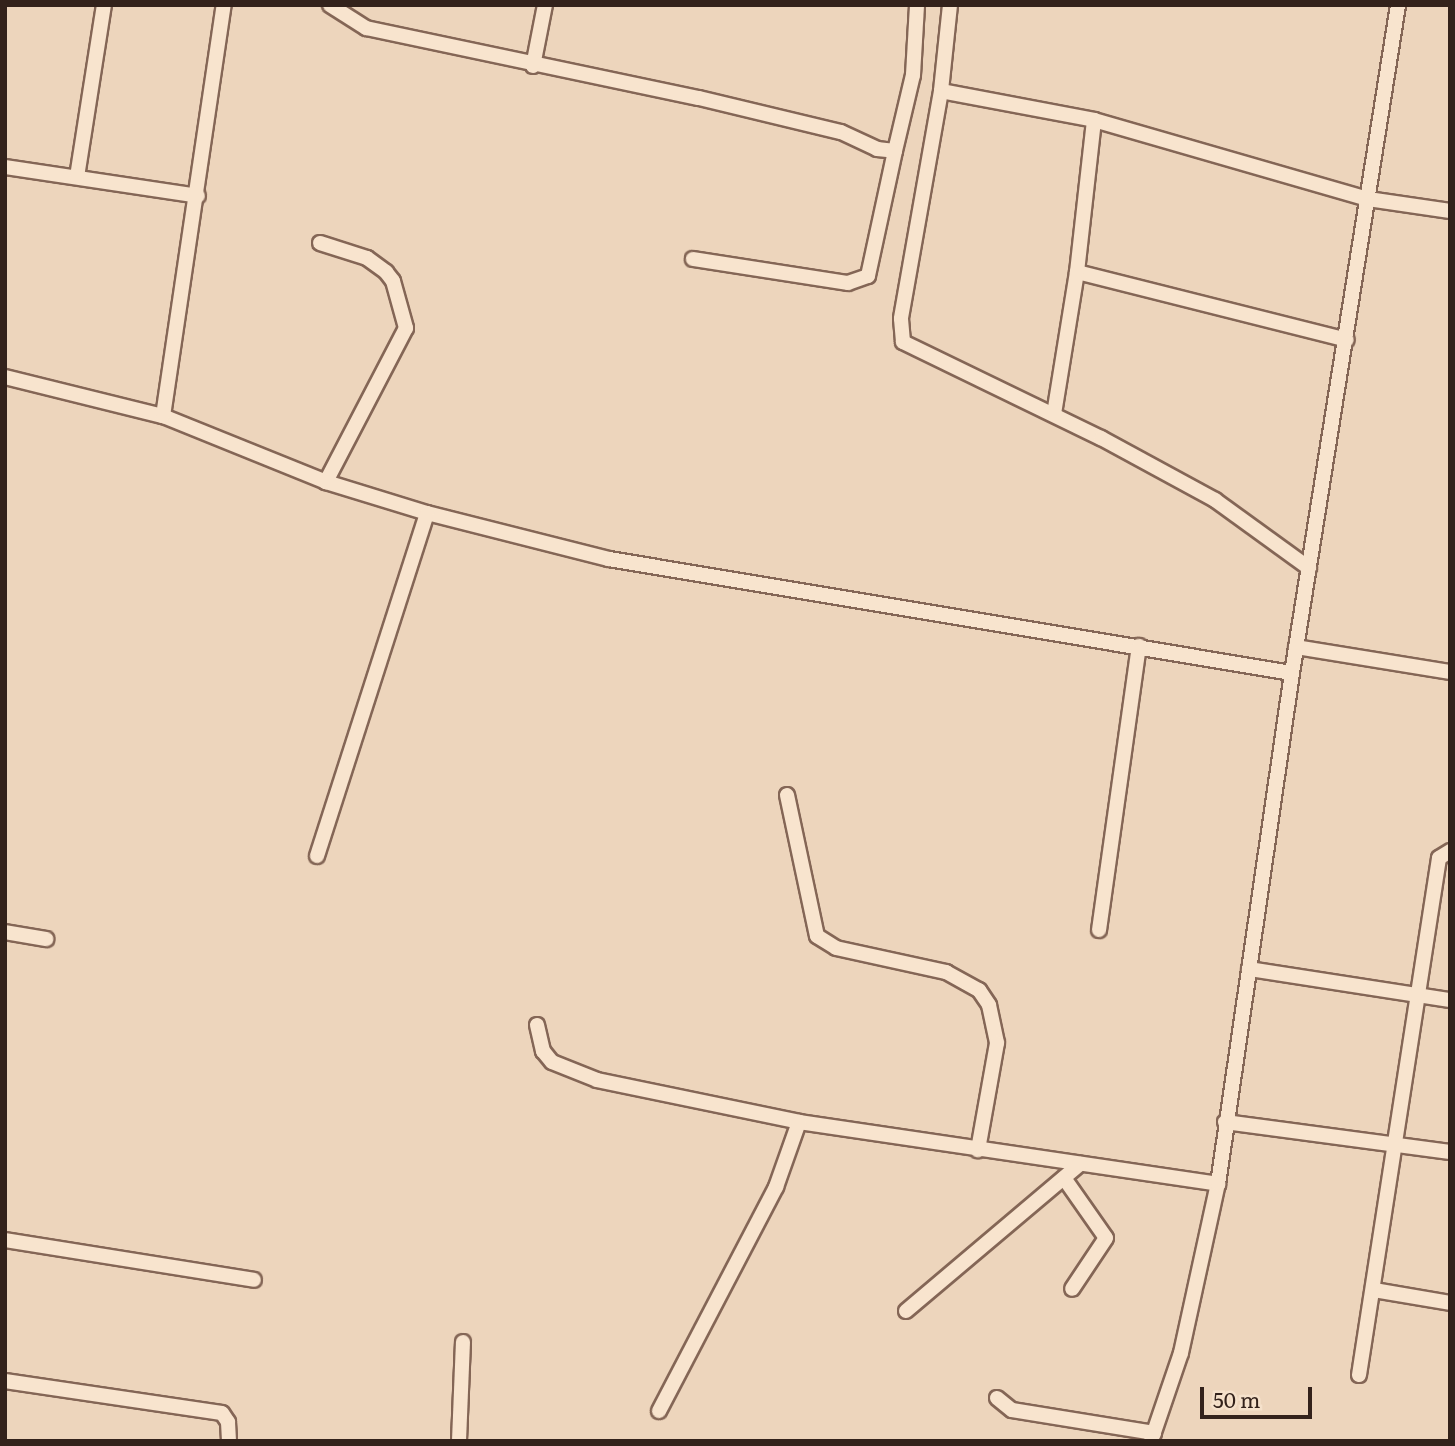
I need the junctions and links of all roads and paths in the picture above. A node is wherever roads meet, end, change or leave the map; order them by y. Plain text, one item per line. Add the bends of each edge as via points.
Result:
1 (104, 5) edge
2 (224, 5) edge
3 (330, 5) edge
4 (545, 5) edge
5 (917, 5) edge
6 (950, 5) edge
7 (1398, 5) edge
8 (533, 66) junction
9 (941, 92) junction
10 (1094, 120) junction
11 (895, 151) junction
12 (5, 167) edge
13 (77, 177) junction
14 (198, 196) junction
15 (1368, 199) junction
16 (1450, 211) edge
17 (320, 243) dead end
18 (693, 259) dead end
19 (1077, 272) junction
20 (1346, 340) junction
21 (5, 377) edge
22 (1054, 414) junction
23 (163, 415) junction
24 (326, 482) junction
25 (427, 513) junction
26 (1309, 568) junction
27 (1139, 646) junction
28 (1296, 647) junction
29 (1450, 672) edge
30 (1292, 673) junction
31 (787, 795) dead end
32 (1450, 851) edge
33 (317, 856) dead end
34 (1099, 930) dead end
35 (5, 932) edge
36 (46, 939) dead end
37 (1249, 969) junction
38 (1421, 996) junction
39 (1450, 1000) edge
40 (537, 1025) dead end
41 (799, 1122) junction
42 (1225, 1122) junction
43 (1397, 1142) junction
44 (978, 1150) junction
45 (1450, 1152) edge
46 (1080, 1164) junction
47 (1064, 1178) junction
48 (1218, 1184) junction
49 (5, 1240) edge
50 (254, 1280) dead end
51 (1072, 1289) dead end
52 (1374, 1290) junction
53 (1450, 1303) edge
54 (906, 1311) dead end
55 (464, 1342) dead end
56 (1359, 1375) dead end
57 (5, 1381) edge
58 (997, 1398) dead end
59 (659, 1411) dead end
60 (1153, 1437) edge
61 (229, 1441) edge
62 (459, 1441) edge

1 - 13 street
2 - 14 street
3 - 8 street via 366,28
4 - 8 street
5 - 11 street via 913,75
6 - 9 street
7 - 15 street
8 - 11 street via 712,101 841,132 877,149
9 - 10 street
9 - 22 street via 901,319 903,342
10 - 15 street
10 - 19 street
11 - 18 street via 868,276 848,283
12 - 13 street
13 - 14 street
14 - 23 street
15 - 16 street
15 - 20 street
17 - 24 street via 367,258 386,272 393,281 406,328
19 - 20 street
19 - 22 street
20 - 26 street
21 - 23 street
22 - 26 street via 1215,500
23 - 24 street
24 - 25 street
25 - 27 street via 609,559
25 - 33 street
26 - 28 street
27 - 30 street
27 - 34 street
28 - 29 street
28 - 30 street
30 - 37 street
31 - 44 street via 817,936 836,948 946,972 979,990 989,1005 997,1043
32 - 38 street via 1439,858
35 - 36 street
37 - 38 street
37 - 42 street
38 - 39 street
38 - 43 street
40 - 41 street via 543,1051 552,1062 582,1076
41 - 44 street
41 - 59 street via 776,1187
42 - 43 street
42 - 48 street
43 - 45 street
43 - 52 street
44 - 46 street
46 - 47 street
46 - 48 street
47 - 51 street via 1106,1238
47 - 54 street
48 - 60 street via 1181,1353
49 - 50 street
52 - 53 street
52 - 56 street
55 - 62 street
57 - 61 street via 222,1413 228,1422
58 - 60 street via 1012,1410

